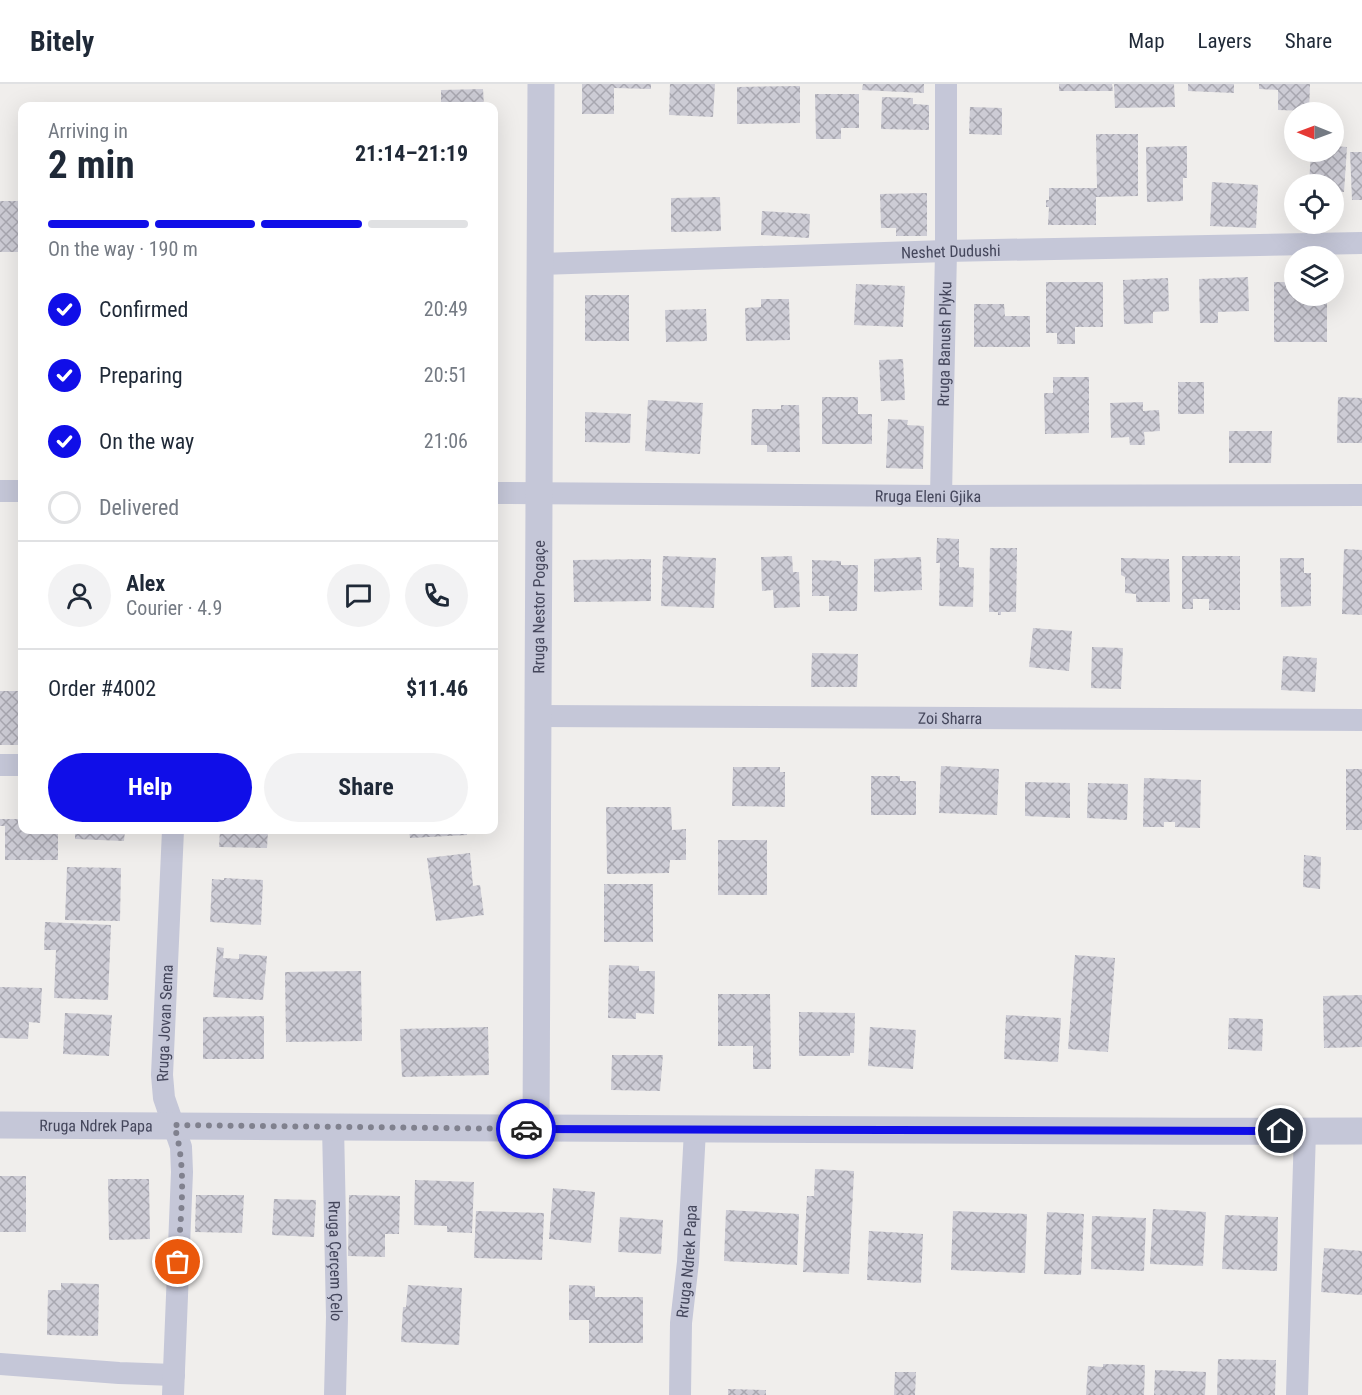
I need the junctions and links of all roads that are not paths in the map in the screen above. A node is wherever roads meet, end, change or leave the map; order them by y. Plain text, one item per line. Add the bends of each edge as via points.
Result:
1 (541, 84) edge
2 (946, 84) edge
3 (1362, 243) edge
4 (946, 251) junction
5 (540, 264) junction
6 (0, 491) edge
7 (18, 491) edge
8 (498, 493) edge
9 (539, 493) junction
10 (1362, 495) edge
11 (941, 496) junction
12 (538, 716) junction
13 (1362, 720) edge
14 (0, 765) edge
15 (18, 765) edge
16 (173, 834) edge
17 (0, 1125) edge
18 (174, 1125) junction
19 (333, 1126) junction
20 (536, 1129) junction
21 (695, 1130) junction
22 (1305, 1131) junction
23 (1362, 1131) edge
24 (0, 1364) edge
25 (173, 1385) edge
26 (335, 1395) edge
27 (680, 1395) edge
28 (1297, 1395) edge

1 - 5 street, Rruga Nestor Pogaçe
2 - 4 street, Rruga Banush Plyku
3 - 4 street, Neshet Dudushi
4 - 5 street, Neshet Dudushi
4 - 11 street, Rruga Banush Plyku
5 - 9 street, Rruga Nestor Pogaçe
6 - 7 street
8 - 9 street, Rruga Eleni Gjika
9 - 11 street, Rruga Eleni Gjika
9 - 12 street, Rruga Nestor Pogaçe
10 - 11 street, Rruga Eleni Gjika
12 - 13 street, Zoi Sharra
12 - 20 street, Rruga Nestor Pogaçe
14 - 15 street
16 - 18 street, Rruga Jovan Sema via 162,1076 164,1098
17 - 18 street, Rruga Ndrek Papa
18 - 19 street, Rruga Ndrek Papa
18 - 25 street, Rruga Jovan Sema via 181,1147 182,1172
19 - 20 street, Rruga Ndrek Papa
19 - 26 street, Rruga Çerçem Çelo
20 - 21 street, Rruga Ndrek Papa
21 - 22 street, Rruga Ndrek Papa
21 - 27 street, Rruga Ndrek Papa via 681,1323
22 - 23 street, Rruga Ndrek Papa
22 - 28 street
24 - 25 street via 119,1373

